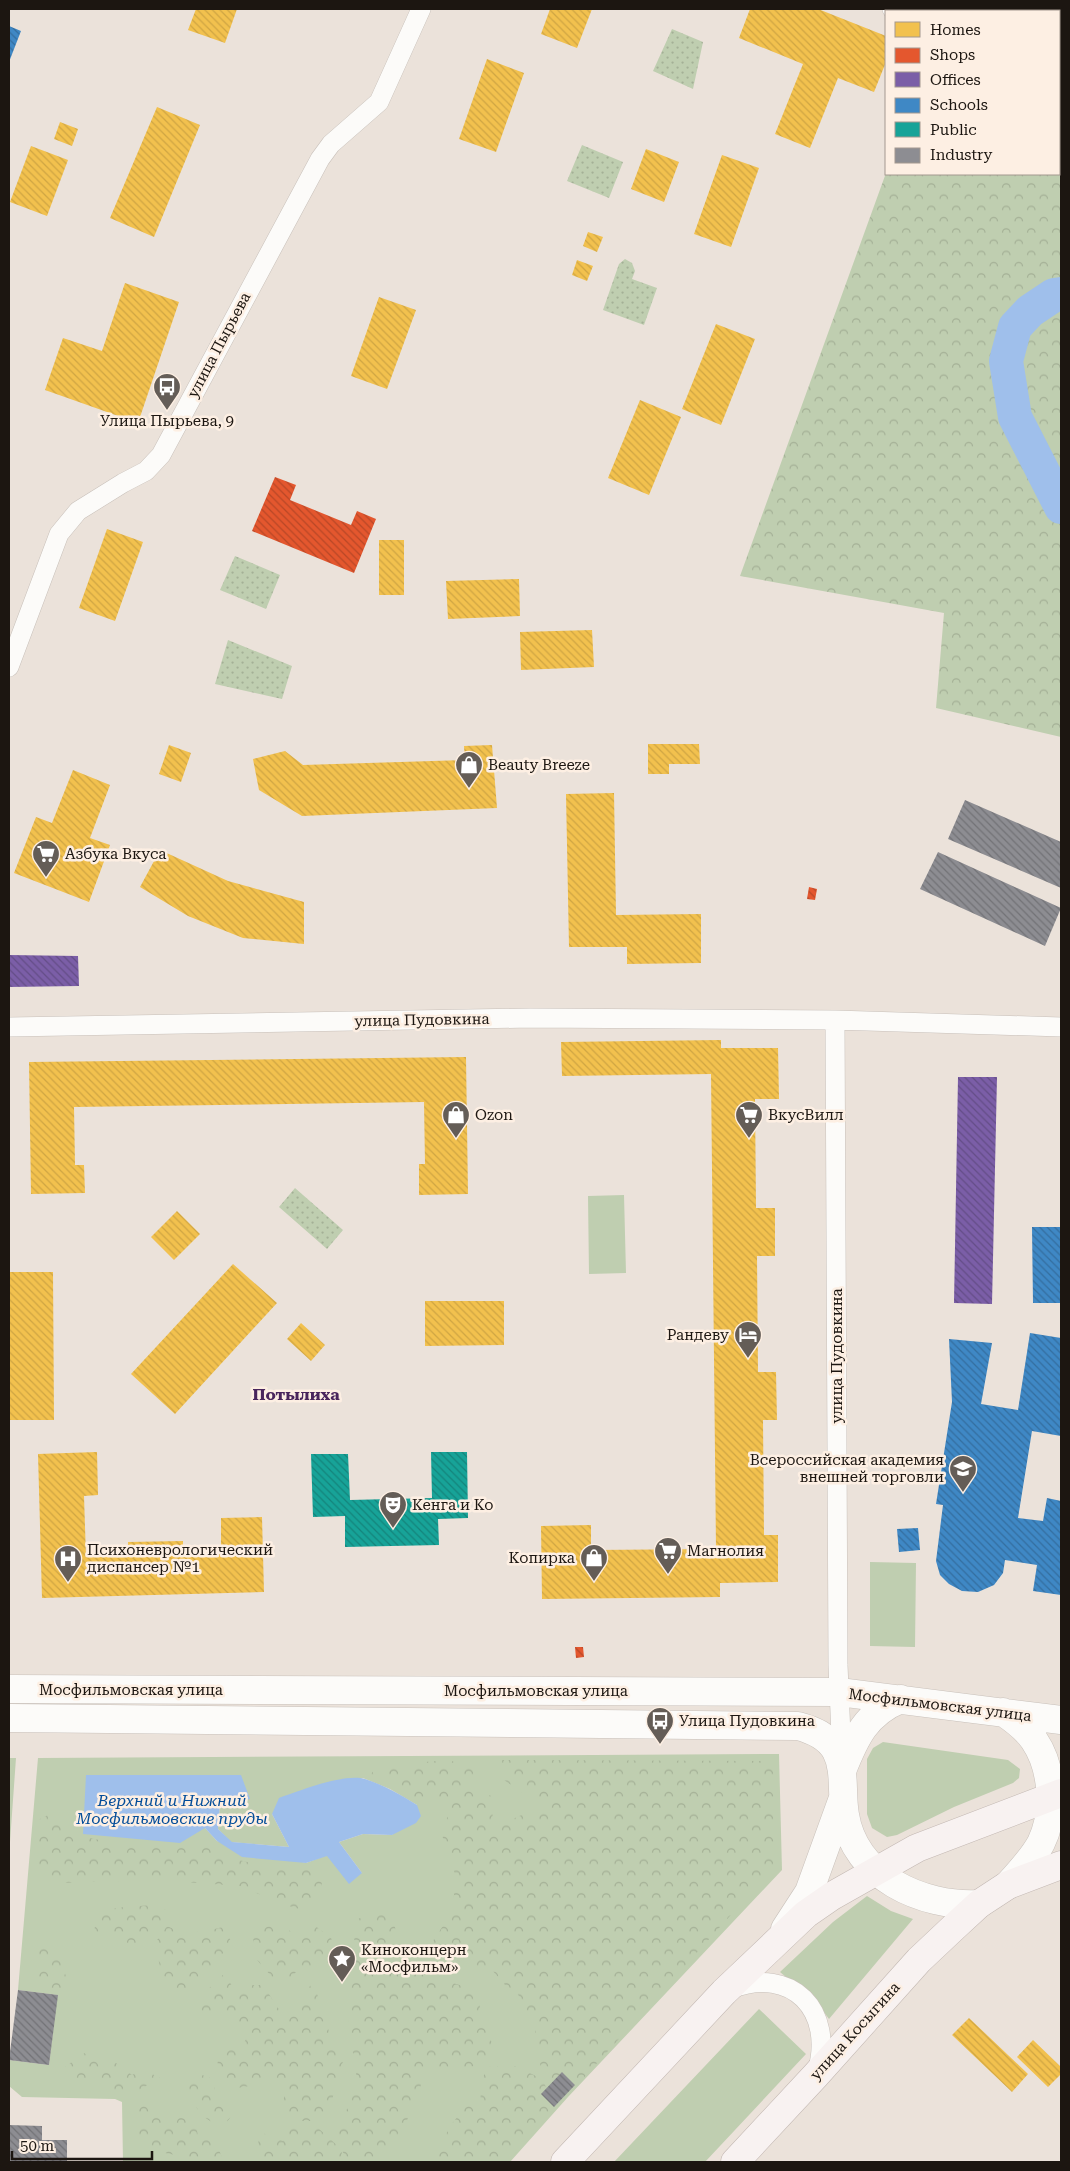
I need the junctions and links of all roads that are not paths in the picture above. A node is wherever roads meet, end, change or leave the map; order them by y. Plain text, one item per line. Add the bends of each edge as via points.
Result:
1 (421, 9) edge
2 (9, 667) edge
3 (835, 1020) junction
4 (9, 1027) edge
5 (1061, 1027) edge
6 (9, 1689) edge
7 (839, 1692) junction
8 (901, 1699) junction
9 (1003, 1712) junction
10 (9, 1718) edge
11 (1061, 1720) edge
12 (842, 1771) junction
13 (1056, 1795) edge
14 (843, 1798) junction
15 (1061, 1865) edge
16 (876, 1870) junction
17 (1008, 1885) junction
18 (979, 1904) junction
19 (780, 1938) junction
20 (724, 1992) junction
21 (816, 2076) junction
22 (566, 2162) edge
23 (734, 2162) edge

1 - 2 street, улица Пырьева via 378,102 331,144 320,159 161,455 146,471 78,511 59,534
3 - 4 street, улица Пудовкина via 530,1018
3 - 5 street, улица Пудовкина
3 - 7 street, улица Пудовкина
6 - 7 main road, Мосфильмовская улица
7 - 8 main road, Мосфильмовская улица
7 - 12 street, улица Пудовкина
8 - 9 main road, Мосфильмовская улица
8 - 12 main road via 886,1705 868,1720
9 - 11 main road, Мосфильмовская улица
9 - 13 main road, улица Косыгина via 1022,1725 1039,1748
10 - 12 main road, Мосфильмовская улица via 798,1726 825,1738 835,1750
12 - 14 main road
13 - 16 main road via 917,1848
13 - 17 main road, улица Косыгина via 1041,1844
14 - 16 main road via 850,1835
14 - 19 main road via 809,1892
15 - 17 main road, улица Косыгина
16 - 18 main road via 900,1888 923,1898 960,1905
16 - 19 main road via 826,1900
17 - 18 main road, улица Косыгина
18 - 21 main road, улица Косыгина via 919,1960
19 - 20 main road
20 - 21 street via 763,1982 784,1986 802,1998 816,2015 822,2036 822,2057
20 - 22 main road
21 - 23 main road, улица Косыгина

